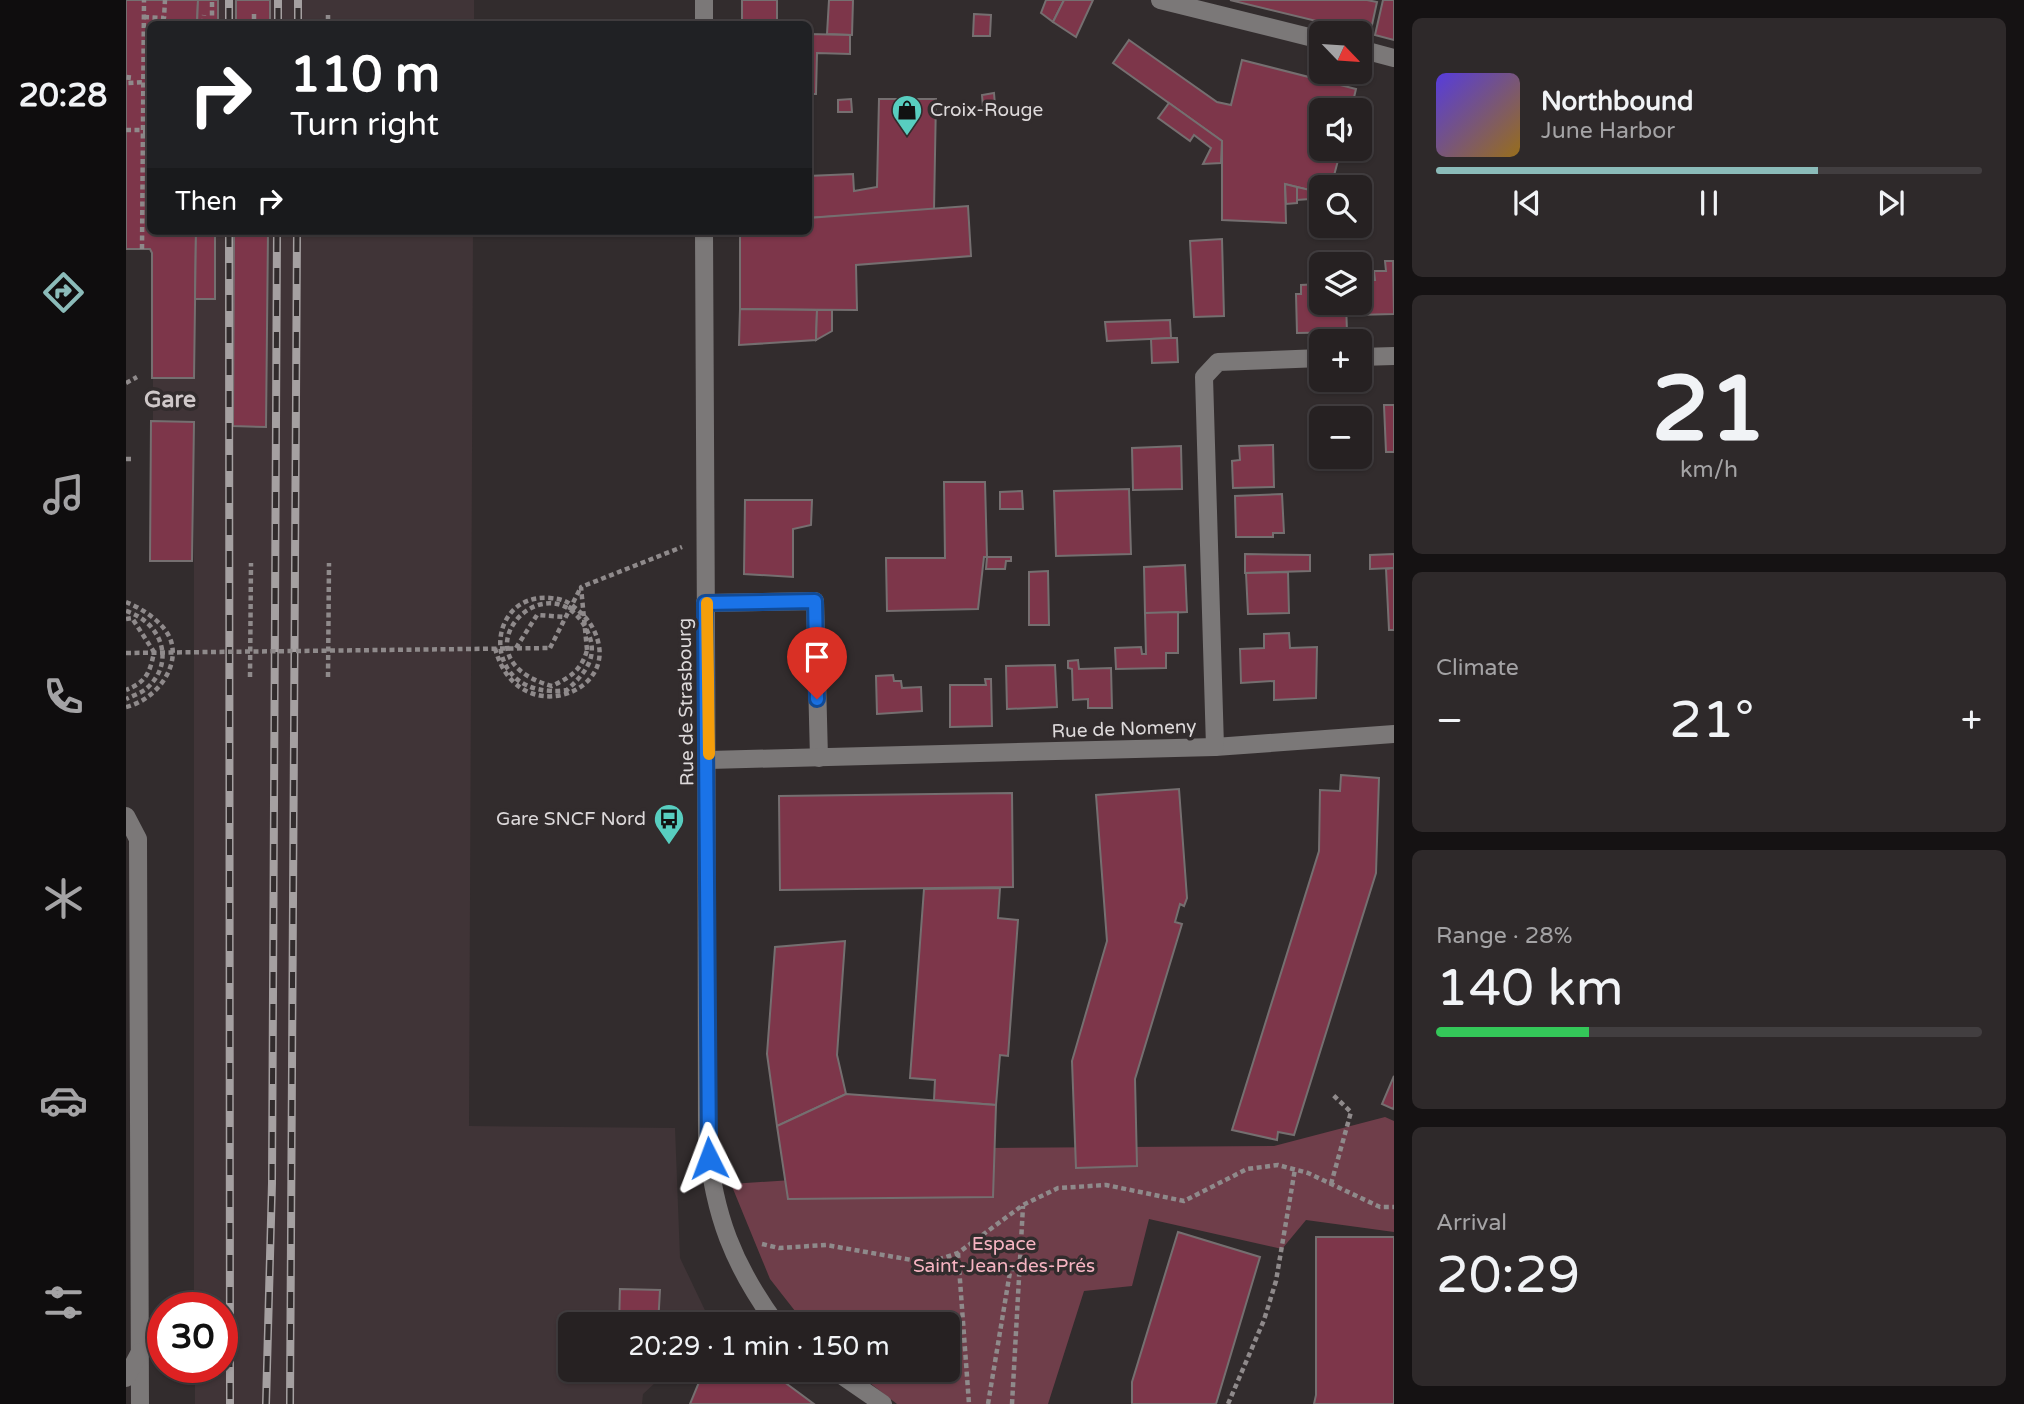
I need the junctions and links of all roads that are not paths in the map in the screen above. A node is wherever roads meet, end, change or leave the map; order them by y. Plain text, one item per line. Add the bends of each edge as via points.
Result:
1 (704, 0) edge
2 (1160, 0) edge
3 (704, 21) edge
4 (1309, 37) edge
5 (1372, 53) edge
6 (1394, 58) edge
7 (704, 235) edge
8 (1394, 355) edge
9 (1372, 356) edge
10 (1309, 358) edge
11 (705, 603) junction
12 (1394, 734) edge
13 (1215, 747) junction
14 (819, 758) junction
15 (709, 760) junction
16 (126, 816) edge
17 (769, 1312) edge
18 (142, 1349) junction
19 (126, 1378) edge
20 (851, 1382) edge
21 (140, 1404) edge
22 (883, 1404) edge

1 - 3 street
2 - 4 street
5 - 6 street
7 - 11 street, Rue de Strasbourg
8 - 9 street
10 - 13 street, Rue de Nomeny via 1218,362 1204,377
11 - 14 street via 815,601
11 - 15 street, Rue de Strasbourg
12 - 13 street
13 - 14 street, Rue de Nomeny
14 - 15 street, Rue de Nomeny
15 - 17 street, Rue de Strasbourg via 710,1174 733,1256
16 - 18 street via 138,839
18 - 19 street
18 - 21 street
20 - 22 street

